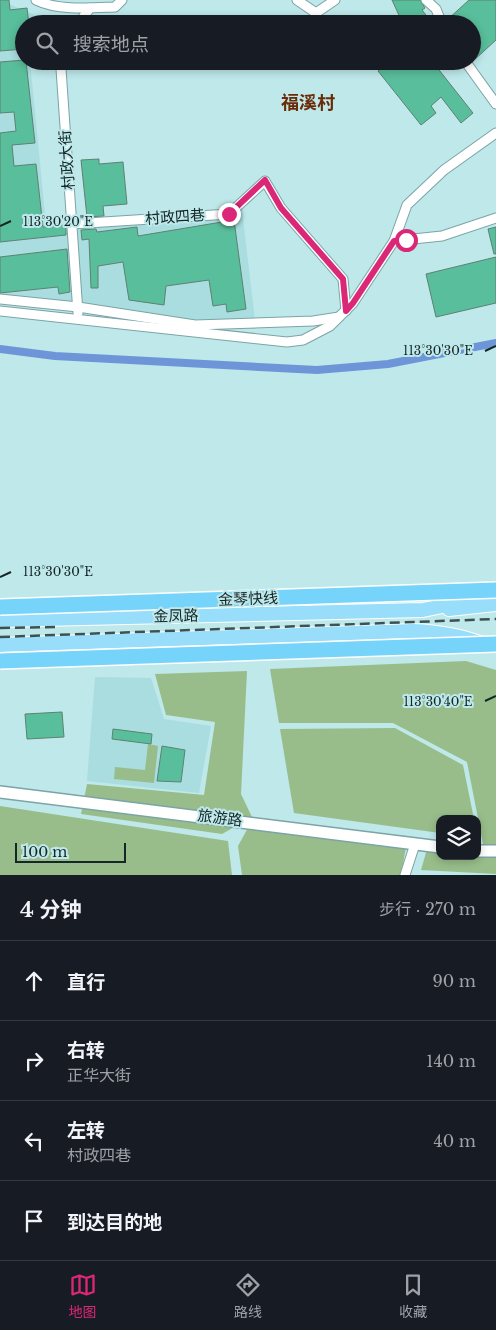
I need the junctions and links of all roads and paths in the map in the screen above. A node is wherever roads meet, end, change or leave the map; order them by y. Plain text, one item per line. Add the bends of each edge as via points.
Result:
1 (36, 0) edge
2 (122, 0) edge
3 (297, 0) edge
4 (335, 0) edge
5 (426, 0) edge
6 (90, 8) junction
7 (85, 15) edge
8 (438, 15) edge
9 (61, 70) edge
10 (471, 70) edge
11 (496, 104) edge
12 (496, 133) edge
13 (496, 218) edge
14 (72, 224) junction
15 (394, 241) junction
16 (0, 299) edge
17 (78, 307) junction
18 (0, 311) edge
19 (342, 314) junction
20 (78, 319) junction
21 (496, 584) edge
22 (496, 590) edge
23 (496, 604) edge
24 (0, 607) edge
25 (423, 610) junction
26 (0, 620) edge
27 (496, 644) edge
28 (0, 645) edge
29 (496, 650) edge
30 (0, 661) edge
31 (0, 792) edge
32 (415, 844) junction
33 (436, 847) edge
34 (481, 851) edge
35 (496, 851) edge
36 (405, 875) edge

1 - 6 street via 44,4
2 - 6 street via 115,6
3 - 4 street via 316,13
5 - 8 street
6 - 7 street
9 - 14 street, 村政大街
10 - 11 street
12 - 15 street via 444,170 407,205
13 - 15 street via 442,236
14 - 17 street, 村政大街
14 - 19 street, 村政四巷 via 229,214 265,180 281,208 343,279
15 - 19 street via 353,303
16 - 17 street
17 - 19 street via 195,325 313,321
17 - 20 street, 村政大街
18 - 20 street
19 - 20 street via 330,326 304,340 287,342
21 - 25 main road, 金凤路 via 458,602
22 - 24 highway, 金琴快线, bridge
23 - 25 main road
25 - 26 main road, 金凤路
27 - 30 highway, bridge
28 - 29 main road, 金凤路 via 413,631 466,638
31 - 32 street, 旅游路
32 - 33 street, 旅游路
32 - 36 street
34 - 35 street

